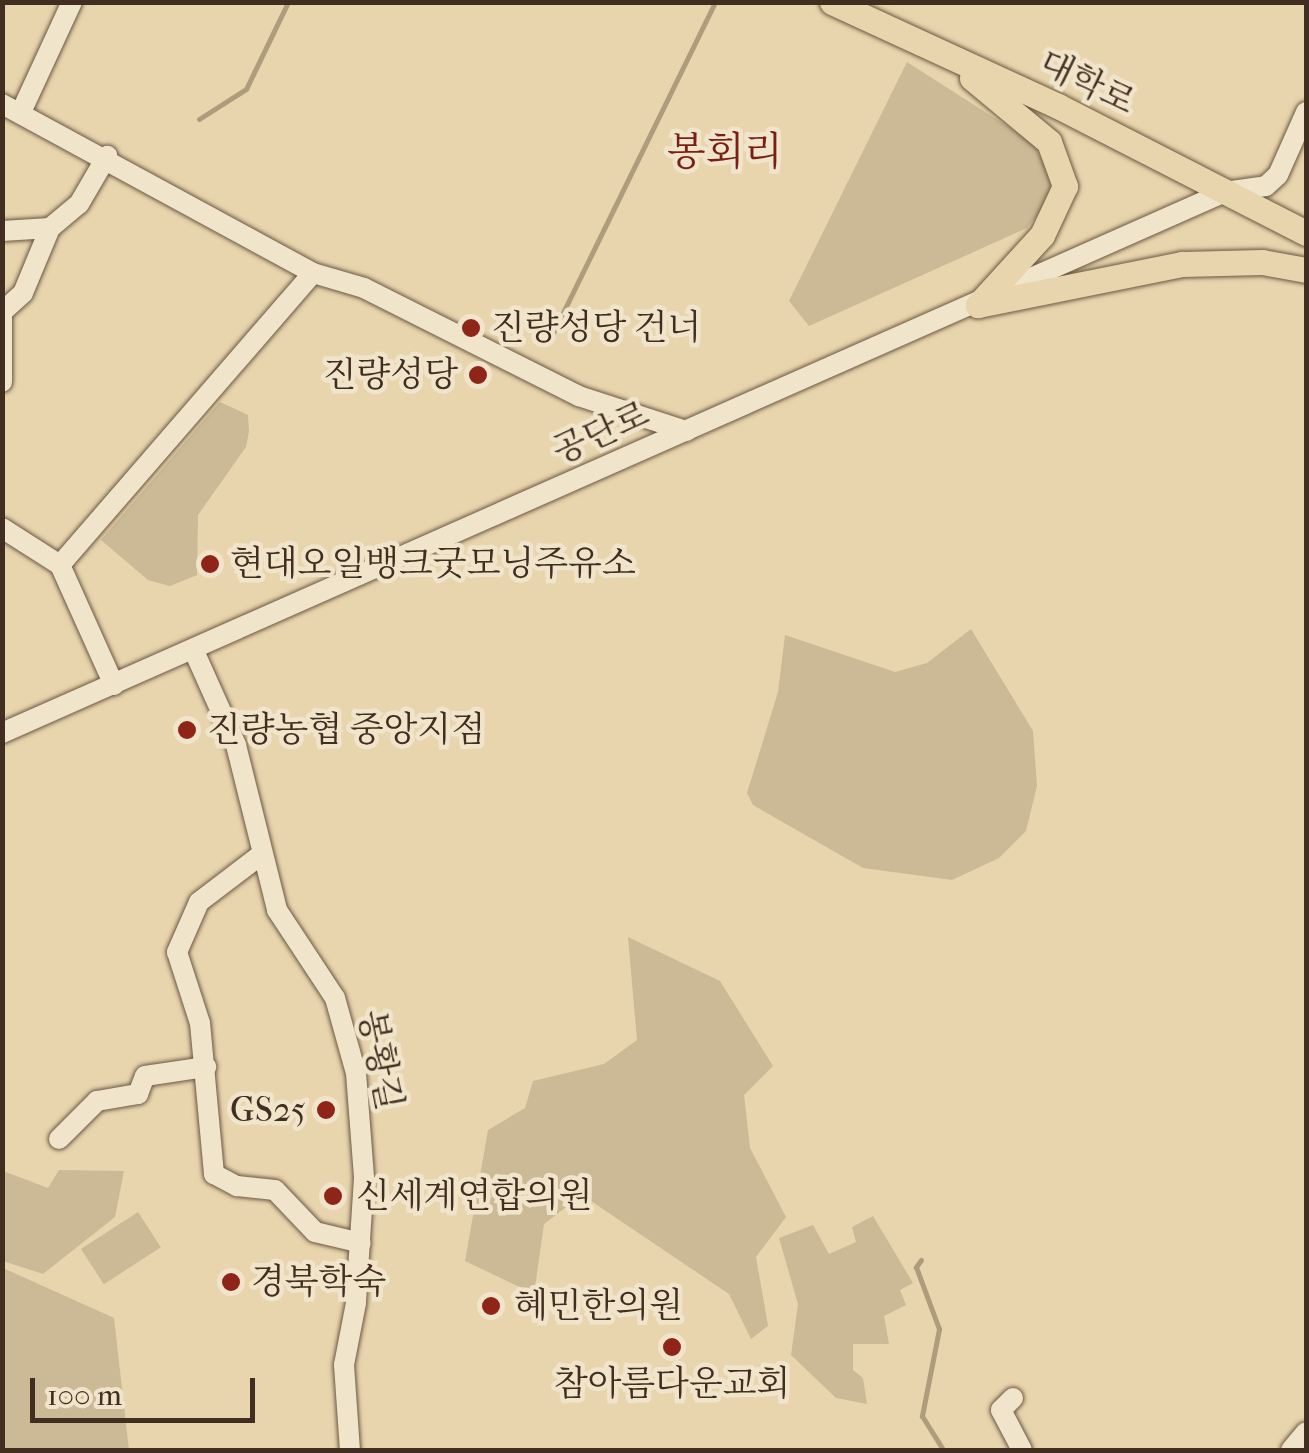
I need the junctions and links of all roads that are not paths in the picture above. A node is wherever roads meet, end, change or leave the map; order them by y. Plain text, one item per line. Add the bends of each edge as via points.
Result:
1 (72, 2) edge
2 (832, 2) edge
3 (941, 52) junction
4 (12, 106) edge
5 (1306, 112) edge
6 (107, 156) junction
7 (1225, 192) junction
8 (50, 228) junction
9 (2, 231) edge
10 (1306, 233) edge
11 (1306, 270) edge
12 (313, 273) junction
13 (978, 305) junction
14 (2, 314) edge
15 (2, 382) edge
16 (686, 431) junction
17 (2, 528) edge
18 (60, 565) junction
19 (194, 651) junction
20 (114, 685) junction
21 (2, 733) edge
22 (262, 854) junction
23 (206, 1067) junction
24 (59, 1140) dead end
25 (361, 1243) junction
26 (1007, 1404) dead end
27 (1306, 1432) edge
28 (350, 1450) edge
29 (1022, 1450) edge
30 (1291, 1450) edge

1 - 4 street
2 - 3 main road, 대학로
3 - 7 main road, 대학로
3 - 13 main road via 1049,142 1065,186 1042,235
4 - 6 street
5 - 7 street, 공단로 via 1278,175 1266,186
6 - 8 street via 79,204
6 - 12 street
7 - 10 main road, 대학로
7 - 13 street, 공단로
8 - 9 street
8 - 14 street via 23,293
11 - 13 main road via 1239,260 1165,266
12 - 16 street via 364,288 579,396
12 - 18 street
13 - 16 street, 공단로
14 - 15 street
16 - 19 street, 공단로
17 - 18 street
18 - 20 street
19 - 20 street, 공단로
19 - 22 street, 봉황길 via 236,745
20 - 21 street, 공단로
22 - 23 street via 200,902 177,952
22 - 25 street, 봉황길 via 277,910 325,978 344,1022 360,1104
23 - 24 street via 145,1076 138,1094 97,1101
23 - 25 street via 214,1174 237,1186 274,1190 315,1232
25 - 28 street, 봉황길 via 344,1365
26 - 29 street
27 - 30 street

